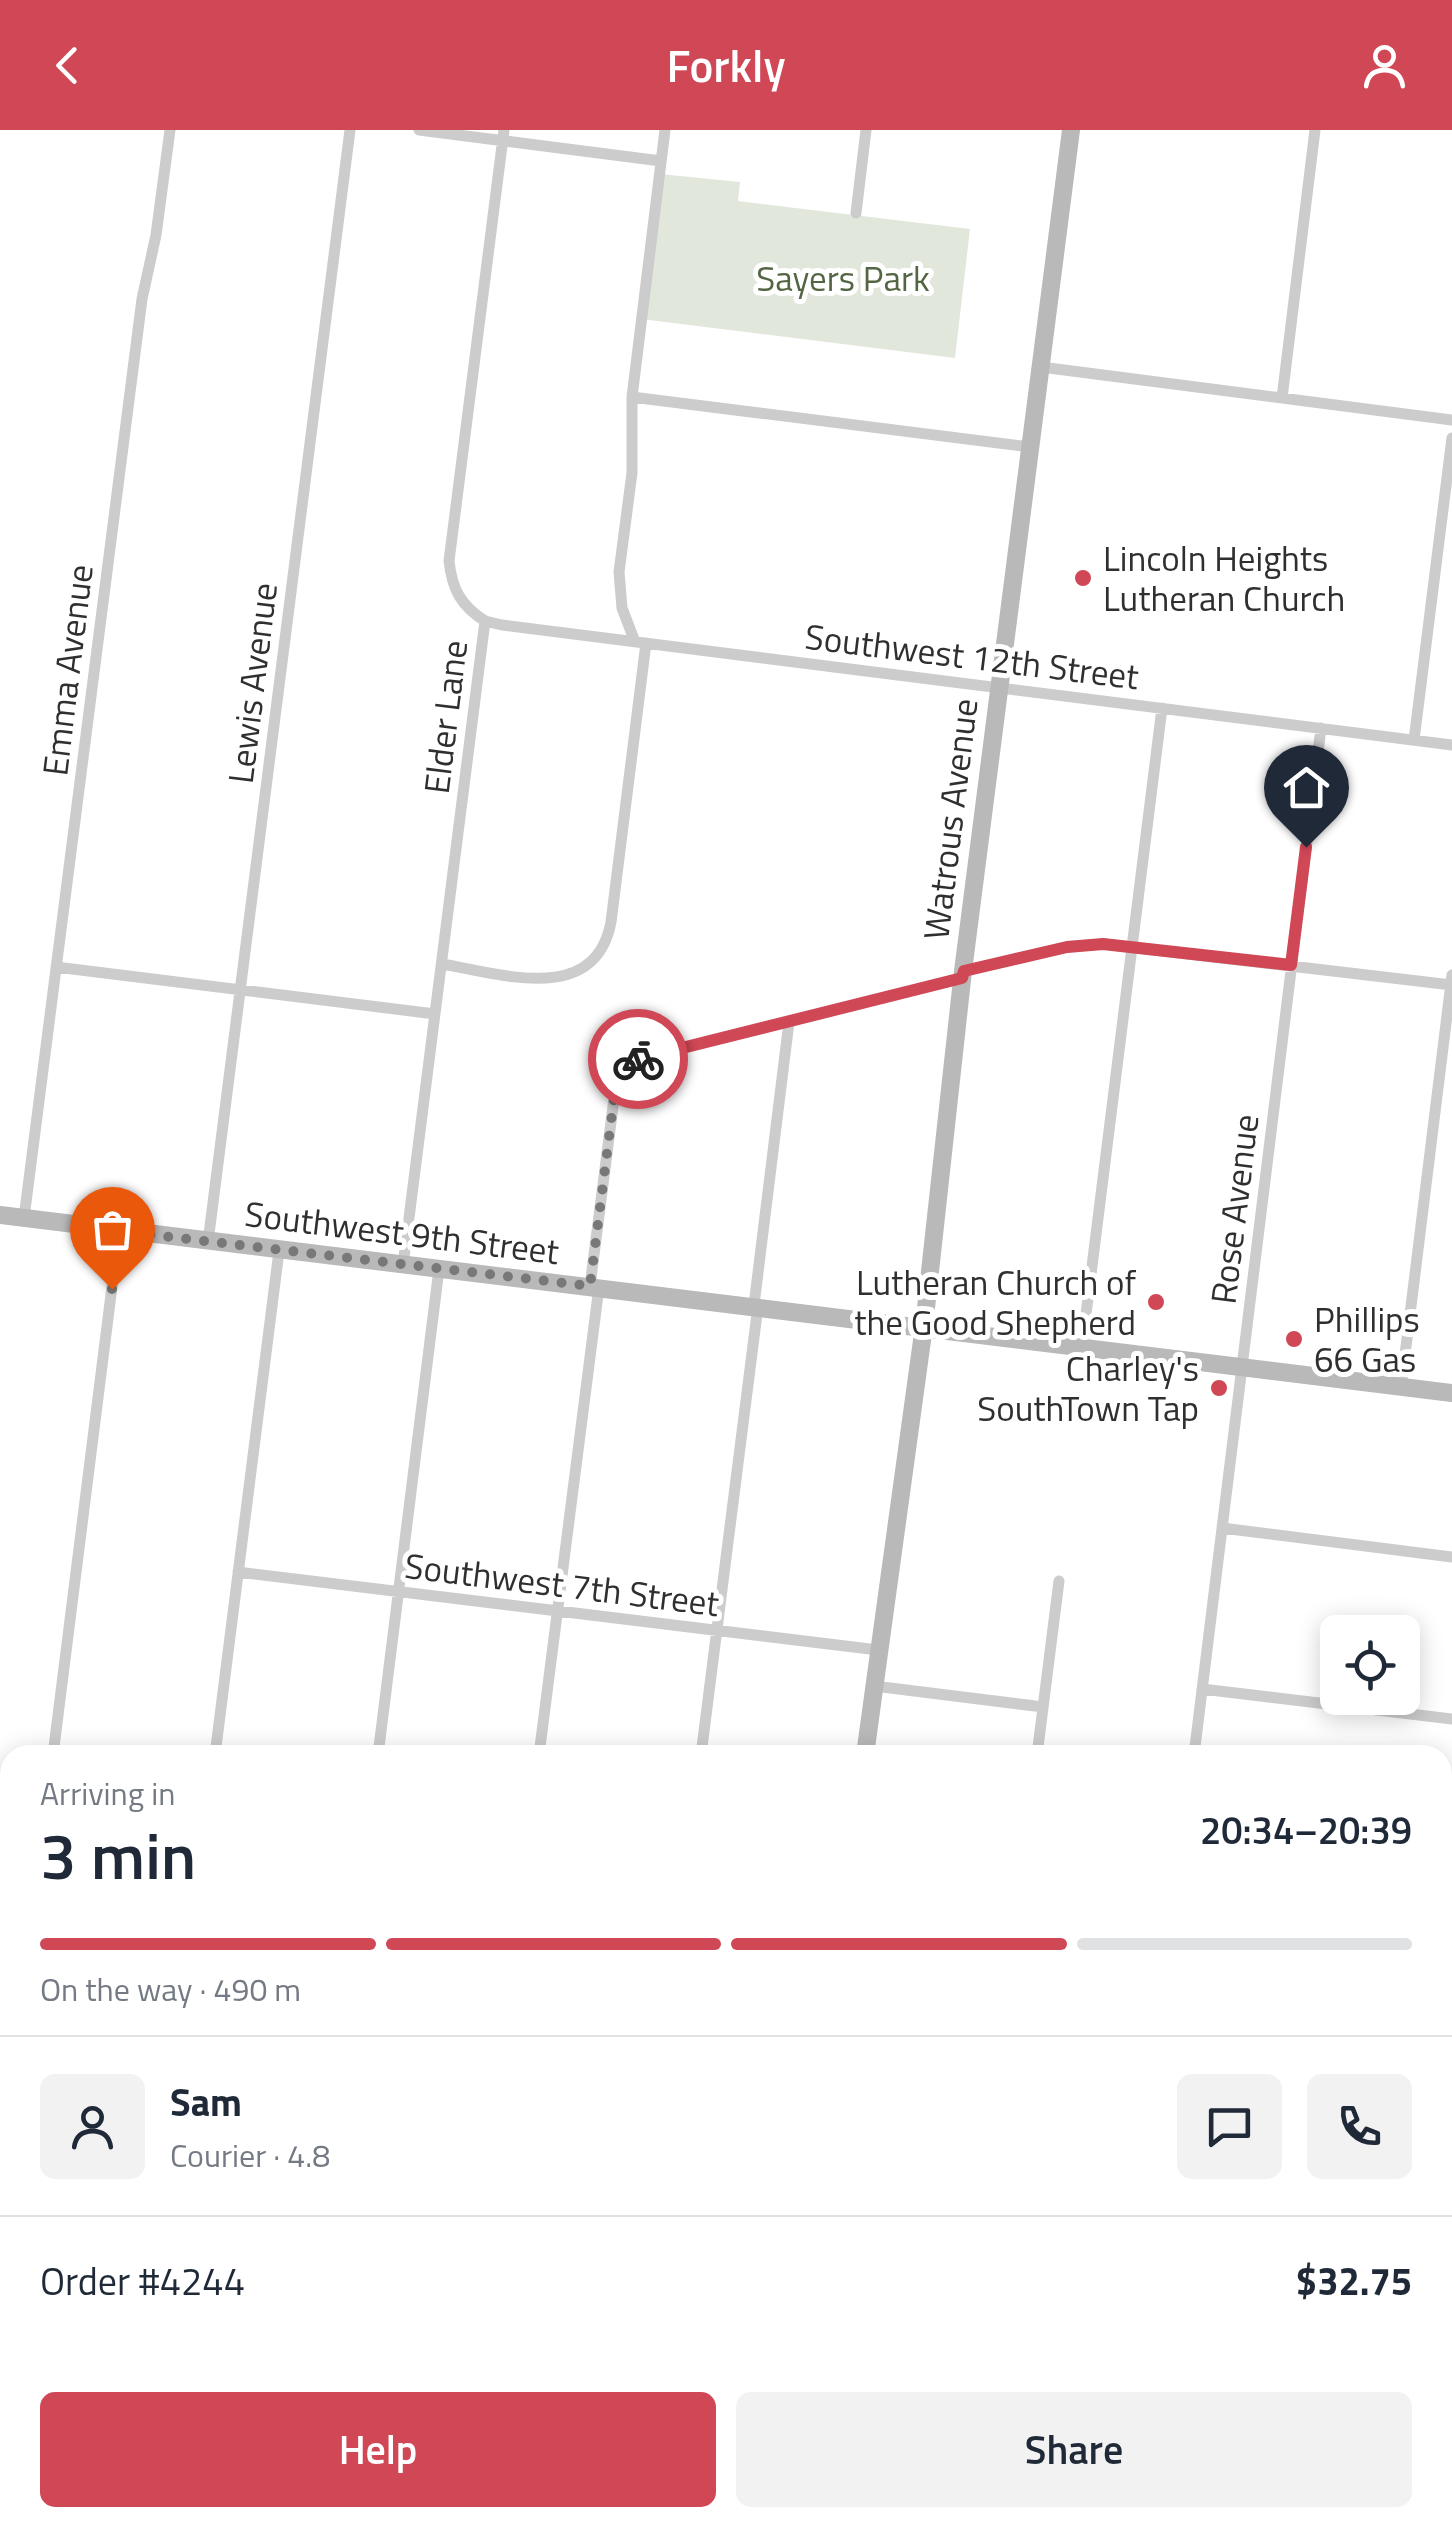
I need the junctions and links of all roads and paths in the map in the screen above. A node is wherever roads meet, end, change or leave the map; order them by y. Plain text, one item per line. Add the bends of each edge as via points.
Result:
1 (170, 130) edge
2 (350, 130) edge
3 (419, 130) edge
4 (666, 130) edge
5 (866, 130) edge
6 (1071, 130) edge
7 (1315, 130) edge
8 (503, 135) edge
9 (662, 161) junction
10 (856, 213) dead end
11 (1040, 367) junction
12 (632, 396) junction
13 (1282, 398) junction
14 (1452, 420) edge
15 (1452, 438) edge
16 (1030, 447) junction
17 (486, 620) junction
18 (640, 643) junction
19 (999, 687) junction
20 (1162, 708) junction
21 (1321, 728) junction
22 (1414, 740) junction
23 (1452, 744) edge
24 (1133, 946) junction
25 (442, 964) junction
26 (1291, 965) junction
27 (56, 967) junction
28 (963, 974) junction
29 (1452, 975) edge
30 (1451, 985) edge
31 (240, 990) junction
32 (435, 1014) junction
33 (789, 1022) junction
34 (0, 1215) edge
35 (24, 1218) junction
36 (119, 1231) junction
37 (208, 1242) junction
38 (279, 1251) junction
39 (403, 1265) junction
40 (439, 1269) junction
41 (594, 1286) junction
42 (756, 1306) junction
43 (924, 1326) junction
44 (1082, 1346) junction
45 (1243, 1367) junction
46 (1401, 1387) junction
47 (1452, 1393) edge
48 (1222, 1528) junction
49 (1452, 1557) edge
50 (238, 1572) junction
51 (1059, 1581) dead end
52 (398, 1592) junction
53 (558, 1611) junction
54 (717, 1630) junction
55 (878, 1650) junction
56 (874, 1686) junction
57 (1202, 1689) junction
58 (1043, 1707) junction
59 (1452, 1719) edge
60 (54, 1745) edge
61 (216, 1745) edge
62 (379, 1745) edge
63 (540, 1745) edge
64 (702, 1745) edge
65 (866, 1745) edge
66 (1038, 1745) edge
67 (1195, 1745) edge

1 - 27 street, Emma Avenue
2 - 31 street, Lewis Avenue
3 - 8 street
4 - 9 street
5 - 10 street
6 - 11 street, Watrous Avenue
7 - 13 street
8 - 9 street
8 - 17 street, Elder Lane via 448,561 459,598
9 - 12 street
11 - 13 street
11 - 16 street, Watrous Avenue
12 - 16 street
12 - 18 street via 632,473 619,584 622,608
13 - 14 street
15 - 22 street
16 - 19 street, Watrous Avenue
17 - 18 street, Southwest 12th Street
17 - 25 street, Elder Lane
18 - 19 street, Southwest 12th Street
18 - 25 street via 611,922 599,955 570,975 527,978
19 - 20 street, Southwest 12th Street
19 - 28 street, Watrous Avenue
20 - 21 street, Southwest 12th Street
20 - 24 street
21 - 22 street, Southwest 12th Street
21 - 26 street, Rose Avenue
22 - 23 street, Southwest 12th Street
24 - 26 street
24 - 28 street via 1067,947
24 - 44 street
25 - 32 street, Elder Lane
26 - 30 street
26 - 45 street, Rose Avenue
27 - 31 street
27 - 35 street, Emma Avenue
28 - 33 street
28 - 43 street, Watrous Avenue
29 - 30 street
30 - 46 street
31 - 32 street
31 - 37 street, Lewis Avenue
32 - 39 street, Elder Lane
33 - 41 street via 630,1061 617,1075
33 - 42 street
34 - 35 street, Southwest 9th Street
35 - 36 street, Southwest 9th Street
36 - 37 street, Southwest 9th Street
36 - 60 street
37 - 38 street, Southwest 9th Street
38 - 39 street, Southwest 9th Street
38 - 50 street
39 - 40 street, Southwest 9th Street
40 - 41 street, Southwest 9th Street
40 - 52 street
41 - 42 street, Southwest 9th Street
41 - 53 street
42 - 43 street, Southwest 9th Street
42 - 54 street
43 - 44 street, Southwest 9th Street
43 - 55 street, Watrous Avenue
44 - 45 street, Southwest 9th Street
45 - 46 street, Southwest 9th Street
45 - 48 street, Rose Avenue
46 - 47 street, Southwest 9th Street
48 - 49 street
48 - 57 street, Rose Avenue
50 - 52 street, Southwest 7th Street
50 - 61 street
51 - 58 street
52 - 53 street, Southwest 7th Street
52 - 62 street
53 - 54 street, Southwest 7th Street
53 - 63 street
54 - 55 street, Southwest 7th Street
54 - 64 street
55 - 56 street, Watrous Avenue
56 - 58 street
56 - 65 street, Watrous Avenue
57 - 59 street
57 - 67 street, Rose Avenue
58 - 66 street

